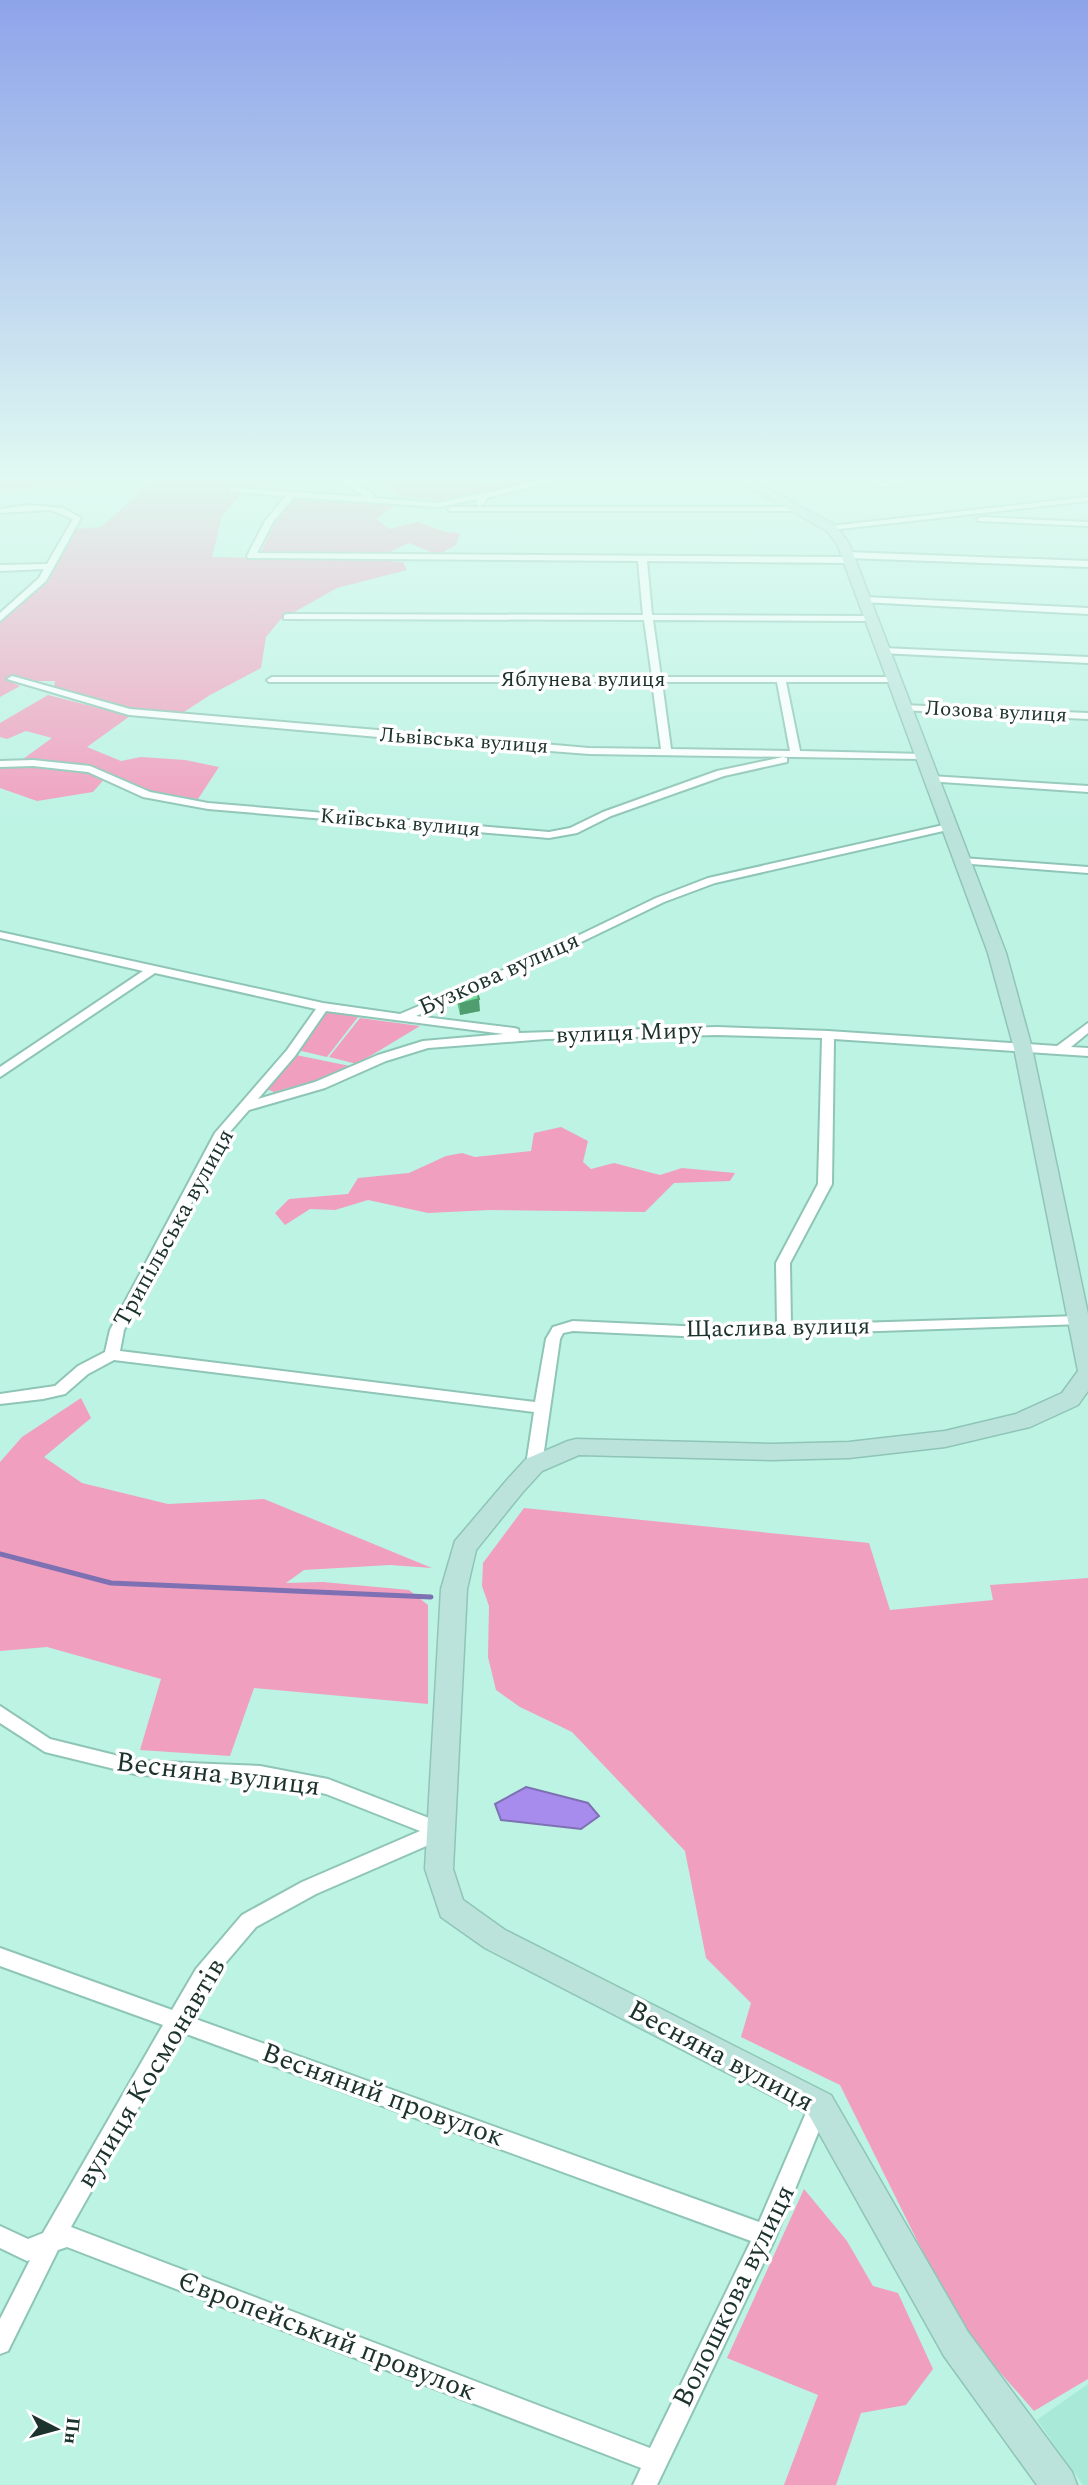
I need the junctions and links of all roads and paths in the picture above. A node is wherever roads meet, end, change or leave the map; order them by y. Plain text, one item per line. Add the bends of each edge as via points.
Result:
1 (28, 593) edge
2 (645, 593) edge
3 (862, 593) edge
4 (865, 600) junction
5 (1088, 611) edge
6 (287, 617) dead end
7 (647, 617) junction
8 (0, 618) edge
9 (871, 618) junction
10 (883, 651) junction
11 (1088, 660) edge
12 (893, 679) junction
13 (12, 680) dead end
14 (272, 680) dead end
15 (658, 680) junction
16 (781, 680) junction
17 (903, 708) junction
18 (1088, 716) edge
19 (666, 751) junction
20 (796, 755) junction
21 (810, 755) junction
22 (921, 756) junction
23 (0, 764) edge
24 (931, 779) junction
25 (1088, 789) edge
26 (948, 827) junction
27 (962, 861) junction
28 (1088, 870) edge
29 (0, 935) edge
30 (155, 968) junction
31 (441, 1001) junction
32 (323, 1007) junction
33 (401, 1017) junction
34 (446, 1023) junction
35 (1088, 1027) edge
36 (546, 1035) junction
37 (828, 1035) junction
38 (1023, 1048) junction
39 (1062, 1049) junction
40 (1088, 1052) edge
41 (382, 1058) junction
42 (0, 1073) edge
43 (246, 1107) junction
44 (1080, 1286) edge
45 (1078, 1321) junction
46 (784, 1328) junction
47 (112, 1354) junction
48 (1088, 1371) edge
49 (0, 1399) edge
50 (542, 1408) junction
51 (534, 1465) junction
52 (0, 1713) edge
53 (440, 1831) junction
54 (0, 1957) edge
55 (178, 2020) junction
56 (820, 2105) junction
57 (765, 2235) junction
58 (0, 2236) edge
59 (51, 2241) junction
60 (0, 2343) edge
61 (654, 2461) junction
62 (645, 2485) edge
63 (1059, 2485) edge

1 - 8 street
2 - 7 street
3 - 4 street
4 - 5 street
4 - 9 street
6 - 7 street
7 - 9 street
7 - 15 street
9 - 10 street
10 - 11 street
10 - 12 street
12 - 16 street, Яблунева вулиця
12 - 17 street
13 - 19 street, Львівська вулиця via 129,712 550,748
14 - 15 street, Яблунева вулиця
15 - 16 street, Яблунева вулиця
15 - 19 street
16 - 20 street
17 - 18 street, Лозова вулиця
17 - 22 street
19 - 20 street, Львівська вулиця
20 - 21 street, Львівська вулиця
21 - 22 street, Львівська вулиця
21 - 23 street, Київська вулиця via 721,773 573,831 549,835 208,806 147,795 90,769 33,762
22 - 24 street
24 - 25 street
24 - 26 street
26 - 27 street
26 - 31 street, Бузкова вулиця via 712,880
27 - 28 street
27 - 38 street via 997,953
29 - 30 street, Бузкова вулиця
30 - 32 street, Бузкова вулиця
30 - 42 street
31 - 33 street, Бузкова вулиця
31 - 34 street
32 - 33 street, Бузкова вулиця
32 - 43 street, Трипільська вулиця
33 - 34 street
34 - 36 street
34 - 41 street
35 - 39 street
36 - 37 street, вулиця Миру via 717,1031
36 - 41 street, вулиця Миру via 427,1044
37 - 38 street, вулиця Миру
37 - 46 street via 825,1184 783,1263
38 - 39 street, вулиця Миру
38 - 44 street
39 - 40 street, вулиця Миру
41 - 43 street, вулиця Миру via 320,1085
43 - 47 street, Трипільська вулиця via 222,1133 117,1330
44 - 45 street
45 - 46 street, Щаслива вулиця
45 - 48 street
46 - 50 street, Щаслива вулиця via 705,1332 573,1326 558,1331 553,1339
47 - 49 street via 60,1390
47 - 50 street
48 - 51 street via 1070,1399 1022,1422 945,1439 771,1452 576,1447
50 - 51 street, Щаслива вулиця
51 - 53 street, Весняна вулиця via 464,1548 454,1589
52 - 53 street, Весняна вулиця via 45,1745 139,1768 260,1773 328,1787
53 - 55 street, вулиця Космонавтів via 309,1888 249,1921 202,1975
53 - 56 street, Весняна вулиця via 439,1869 451,1908 495,1938
54 - 55 street, Весняний провулок
55 - 57 street, Весняний провулок
55 - 59 street, вулиця Космонавтів
56 - 57 street, Волошкова вулиця
56 - 63 street, Весняна вулиця via 956,2344
57 - 61 street, Волошкова вулиця
58 - 59 street, Європейський провулок via 27,2250
59 - 60 street, вулиця Космонавтів
59 - 61 street, Європейський провулок via 67,2236
61 - 62 street, Волошкова вулиця

